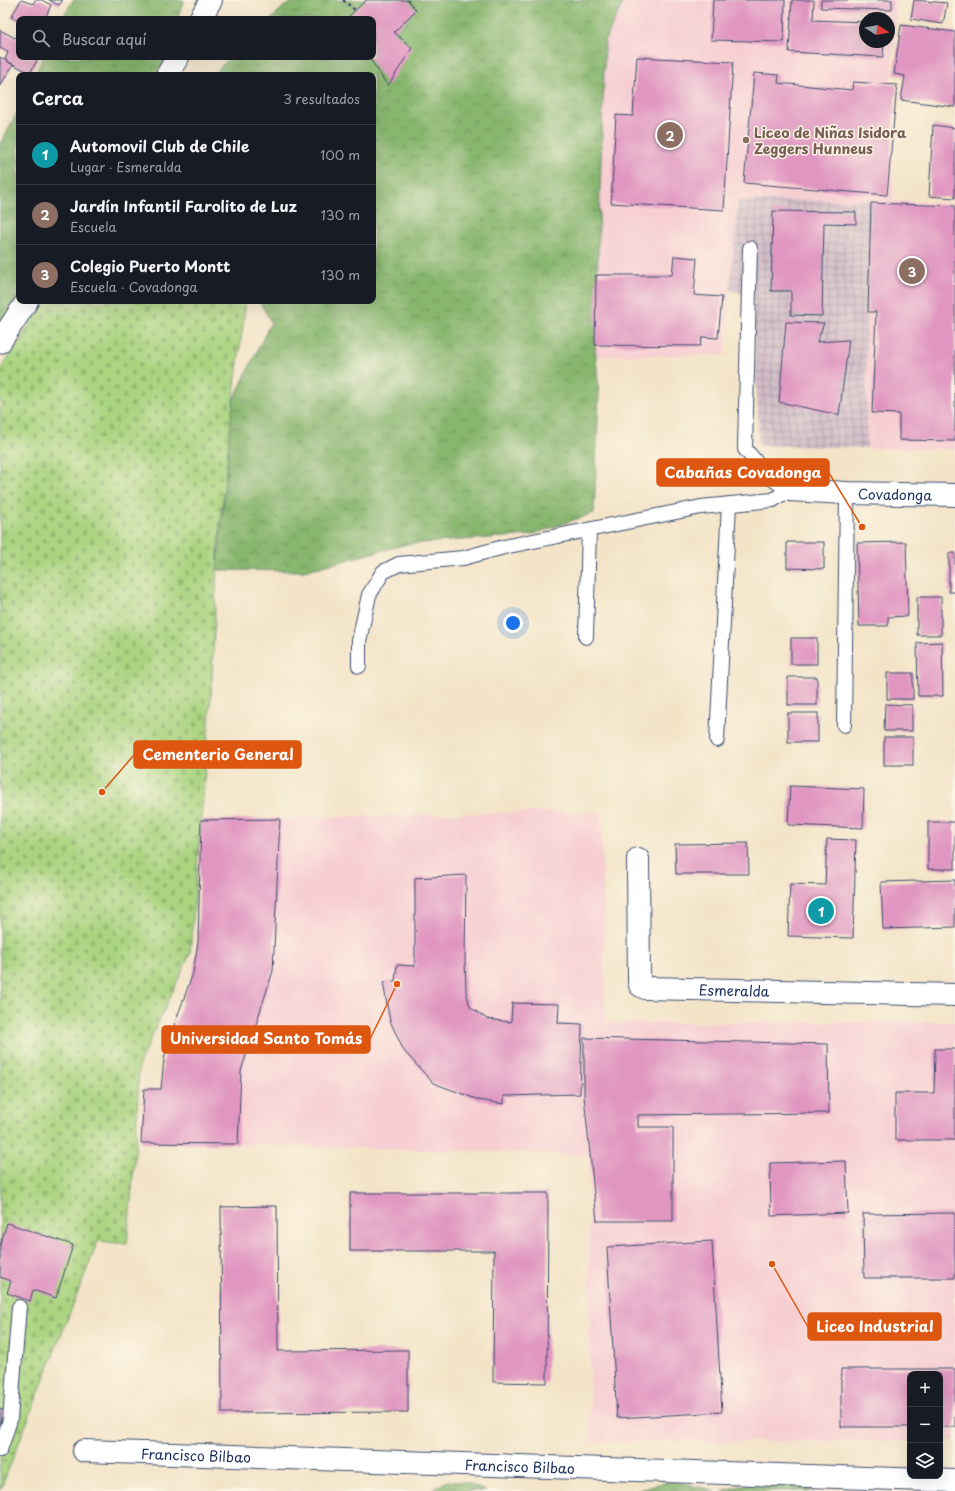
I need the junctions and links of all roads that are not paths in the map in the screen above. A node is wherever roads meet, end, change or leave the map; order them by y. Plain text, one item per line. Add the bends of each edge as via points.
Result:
1 (211, 0) edge
2 (202, 16) edge
3 (176, 60) edge
4 (169, 72) edge
5 (750, 248) dead end
6 (25, 304) edge
7 (0, 342) edge
8 (788, 490) junction
9 (848, 494) junction
10 (955, 495) edge
11 (729, 504) junction
12 (589, 530) junction
13 (586, 637) dead end
14 (359, 666) dead end
15 (844, 725) dead end
16 (717, 740) dead end
17 (638, 859) dead end
18 (955, 995) edge
19 (19, 1307) dead end
20 (0, 1450) edge
21 (84, 1451) dead end
22 (955, 1481) edge

1 - 2 street
3 - 4 street
5 - 8 lane via 745,449 767,475
6 - 7 street
8 - 9 street, Covadonga
8 - 11 lane via 773,500
9 - 10 street, Covadonga
9 - 15 lane
11 - 12 lane via 701,507
11 - 16 lane
12 - 13 lane
12 - 14 lane via 463,558 399,564 383,572 369,594 358,641
17 - 18 street, Esmeralda via 639,980 640,985 645,988
19 - 20 lane via 10,1420
21 - 22 street, Francisco Bilbao

